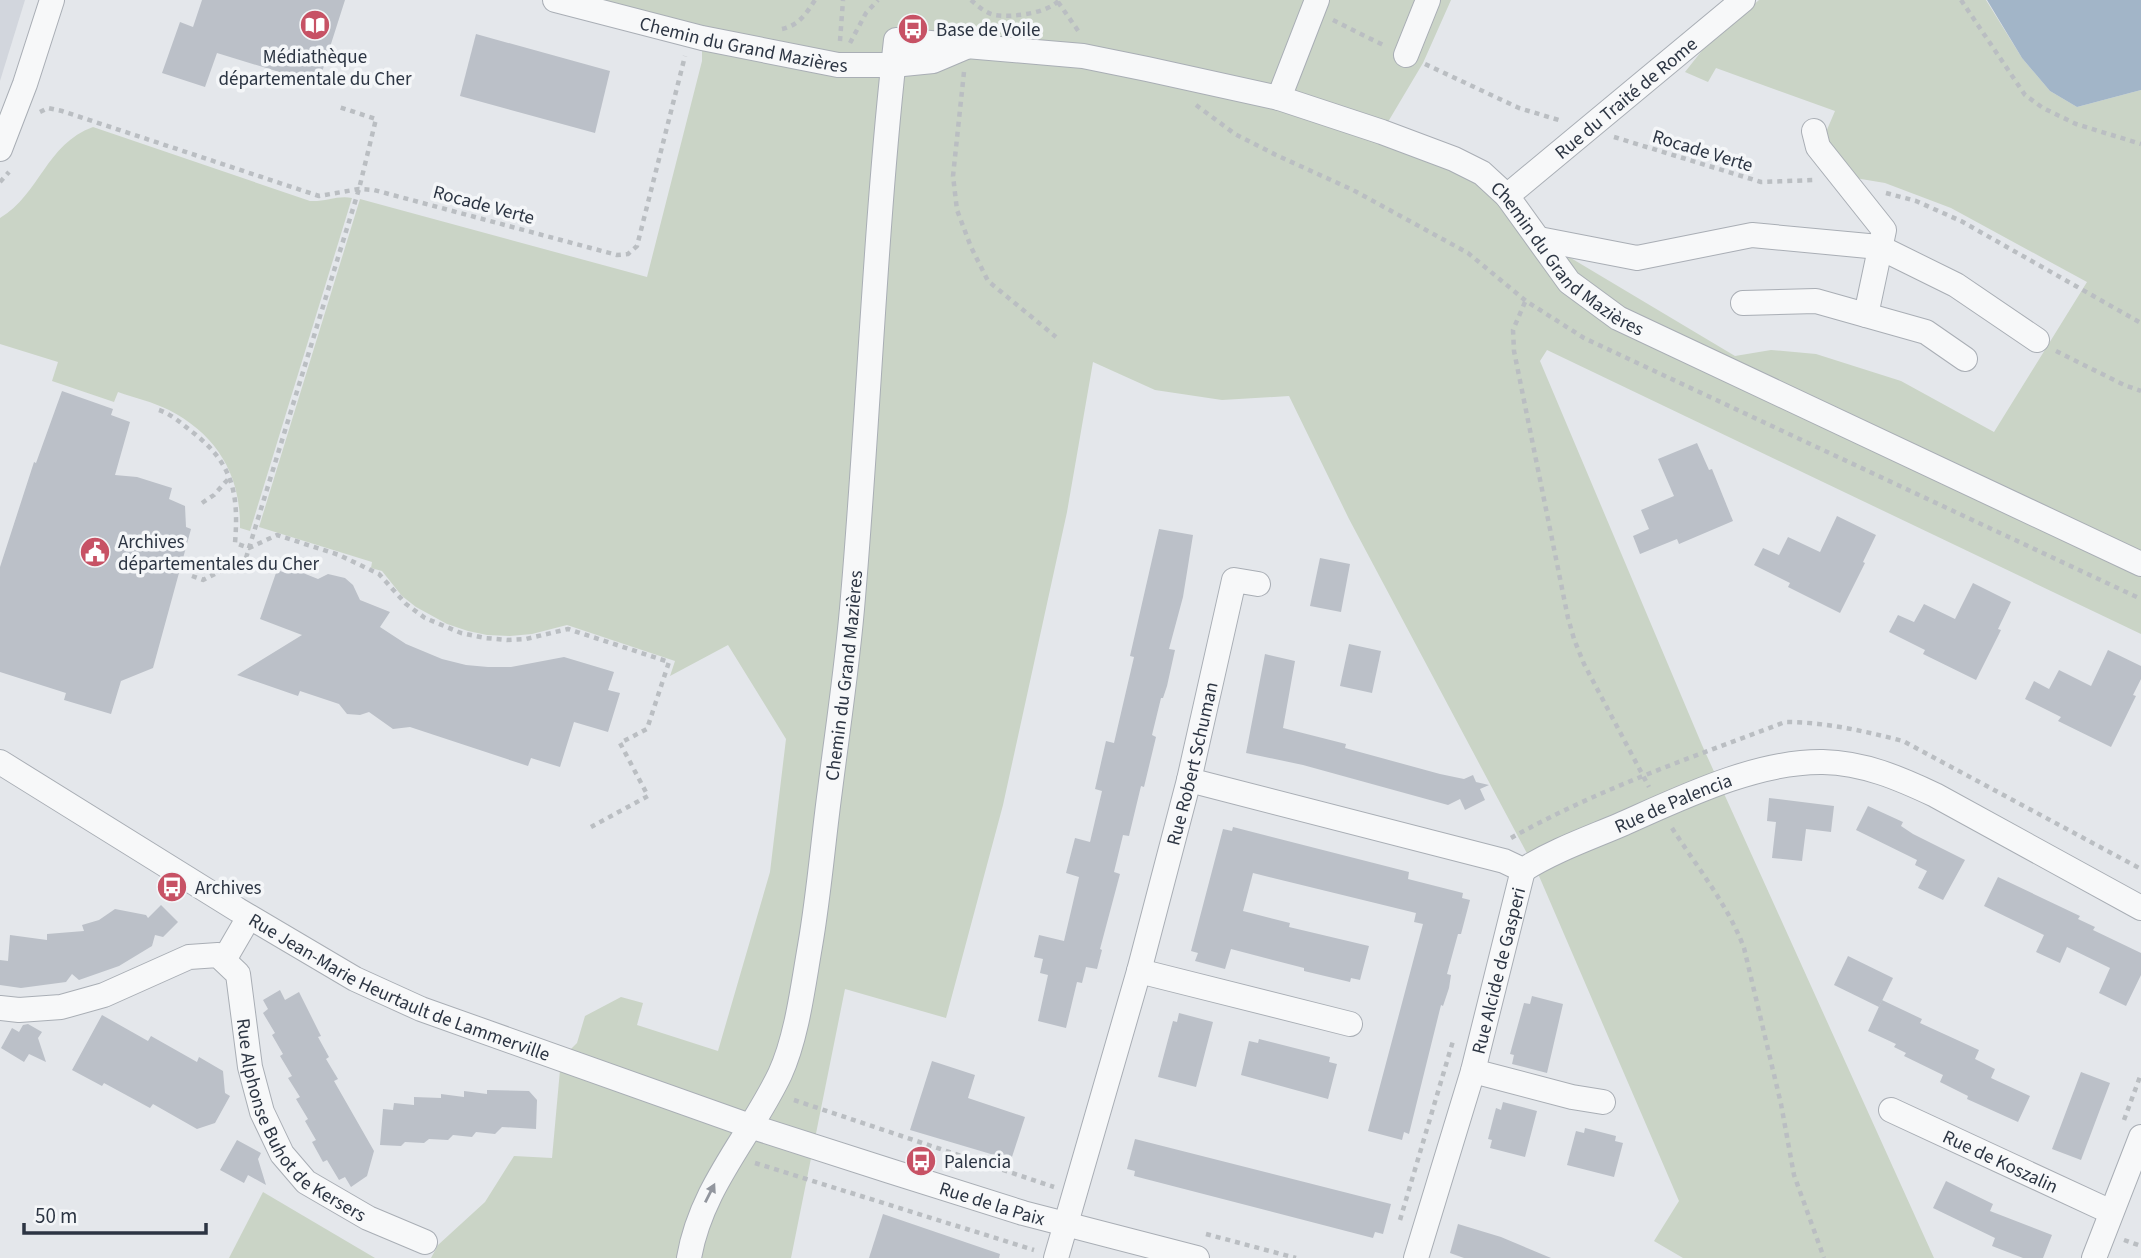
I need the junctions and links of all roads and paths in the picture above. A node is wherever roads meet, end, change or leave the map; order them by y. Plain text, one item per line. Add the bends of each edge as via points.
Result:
1 (52, 0) edge
2 (555, 0) edge
3 (815, 0) edge
4 (843, 0) edge
5 (878, 0) edge
6 (971, 0) edge
7 (1428, 0) edge
8 (1743, 0) edge
9 (1961, 0) edge
10 (1058, 1) edge
11 (1315, 5) edge
12 (776, 30) dead end
13 (691, 35) junction
14 (967, 47) junction
15 (1406, 55) junction
16 (1083, 56) junction
17 (838, 65) junction
18 (894, 65) junction
19 (1279, 98) junction
20 (339, 107) dead end
21 (36, 115) dead end
22 (1589, 130) junction
23 (1814, 131) dead end
24 (2141, 144) edge
25 (7, 156) edge
26 (0, 182) edge
27 (1849, 183) junction
28 (359, 189) junction
29 (1507, 196) junction
30 (1539, 239) junction
31 (1879, 247) junction
32 (1743, 303) dead end
33 (1866, 315) junction
34 (2141, 323) edge
35 (1056, 338) dead end
36 (2037, 340) joint
37 (1965, 359) dead end
38 (2141, 391) edge
39 (159, 410) dead end
40 (230, 477) junction
41 (202, 503) dead end
42 (249, 548) junction
43 (2141, 564) edge
44 (192, 576) dead end
45 (1258, 584) dead end
46 (0, 762) edge
47 (1189, 780) junction
48 (591, 827) dead end
49 (1513, 866) junction
50 (2141, 869) edge
51 (2141, 908) edge
52 (249, 917) junction
53 (223, 960) junction
54 (1139, 971) junction
55 (0, 1008) edge
56 (1350, 1024) dead end
57 (1456, 1031) dead end
58 (1473, 1071) junction
59 (770, 1093) junction
60 (1603, 1102) dead end
61 (1891, 1110) dead end
62 (750, 1126) junction
63 (2141, 1137) edge
64 (731, 1155) junction
65 (1074, 1193) junction
66 (2111, 1212) junction
67 (1065, 1224) junction
68 (1396, 1231) dead end
69 (1203, 1233) dead end
70 (425, 1242) dead end
71 (1056, 1257) edge
72 (689, 1258) edge
73 (1197, 1258) edge
74 (1296, 1258) edge
75 (1416, 1258) edge
76 (2094, 1258) edge

1 - 25 street
2 - 13 street, Chemin du Grand Mazières
3 - 12 path via 791,27
4 - 17 path
5 - 17 path
6 - 10 path via 996,16 1054,7
7 - 15 street
8 - 22 street, Rue du Traité de Rome
9 - 24 path via 2025,95 2076,124
10 - 16 path via 1086,42
11 - 15 path, Rocade Verte
11 - 19 street
13 - 17 street, Chemin du Grand Mazières
13 - 28 path, Rocade Verte via 637,246 628,254 617,256
14 - 16 street, Chemin du Grand Mazières
14 - 18 street, Chemin du Grand Mazières via 897,40
14 - 35 path via 953,176 957,210 988,281
15 - 22 path, Rocade Verte via 1519,107
16 - 19 street, Chemin du Grand Mazières
17 - 18 street, Chemin du Grand Mazières
18 - 59 street, Chemin du Grand Mazières via 852,614 811,942 790,1043
19 - 29 street, Chemin du Grand Mazières via 1454,159 1482,173
20 - 28 path via 376,120
21 - 28 path, Rocade Verte via 48,108 62,111 319,196
22 - 27 path, Rocade Verte via 1761,182
22 - 29 street, Rue du Traité de Rome
23 - 27 street via 1818,147
25 - 26 path
27 - 31 street via 1884,230
27 - 34 path, Rocade Verte via 1916,201 1961,220
28 - 42 path
29 - 30 street, Chemin du Grand Mazières
30 - 31 street via 1637,258 1752,235
30 - 43 street, Chemin du Grand Mazières via 1569,282 1618,318
31 - 33 street
31 - 36 street via 1956,285
32 - 33 street via 1816,301
33 - 37 street via 1926,332
36 - 38 path via 2067,359
39 - 40 path via 205,443
40 - 41 path
40 - 42 path via 236,499 235,543
42 - 44 path via 246,558 203,580
42 - 48 path via 277,535 339,555 379,574 425,618 461,633 507,640 568,629 669,662 647,729 620,743 648,796
45 - 47 street, Rue Robert Schuman via 1234,580
46 - 52 street, Rue Jean-Marie Heurtault de Lammerville
47 - 49 street
47 - 54 street, Rue Robert Schuman
49 - 50 path via 1510,839 1549,817 1785,722 1807,722 1903,741
49 - 51 street, Rue de Palencia via 1743,776 1770,767 1825,762 1867,767 1902,779
49 - 58 street, Rue Alcide de Gasperi
52 - 53 street
52 - 62 street, Rue Jean-Marie Heurtault de Lammerville via 355,979 421,1009
53 - 55 street via 218,955 189,957 104,995 61,1007
53 - 70 street, Rue Alphonse Buhot de Kersers via 238,974 250,1068 262,1112 282,1154 306,1182 368,1218
54 - 56 street
54 - 65 street, Rue Robert Schuman
57 - 68 path
58 - 60 street, Rue Alcide de Gasperi
58 - 75 street, Rue Alcide de Gasperi
59 - 62 street, Chemin du Grand Mazières
59 - 65 path
61 - 66 street, Rue de Koszalin
62 - 64 street, Chemin du Grand Mazières
62 - 67 street, Rue de la Paix
63 - 66 street
64 - 71 path
72 -> 64 street, Chemin du Grand Mazières via 706,1200
65 - 67 street, Rue Robert Schuman
66 - 76 street
67 - 71 street, Rue Robert Schuman
67 - 73 street, Rue de la Paix
69 - 74 path

